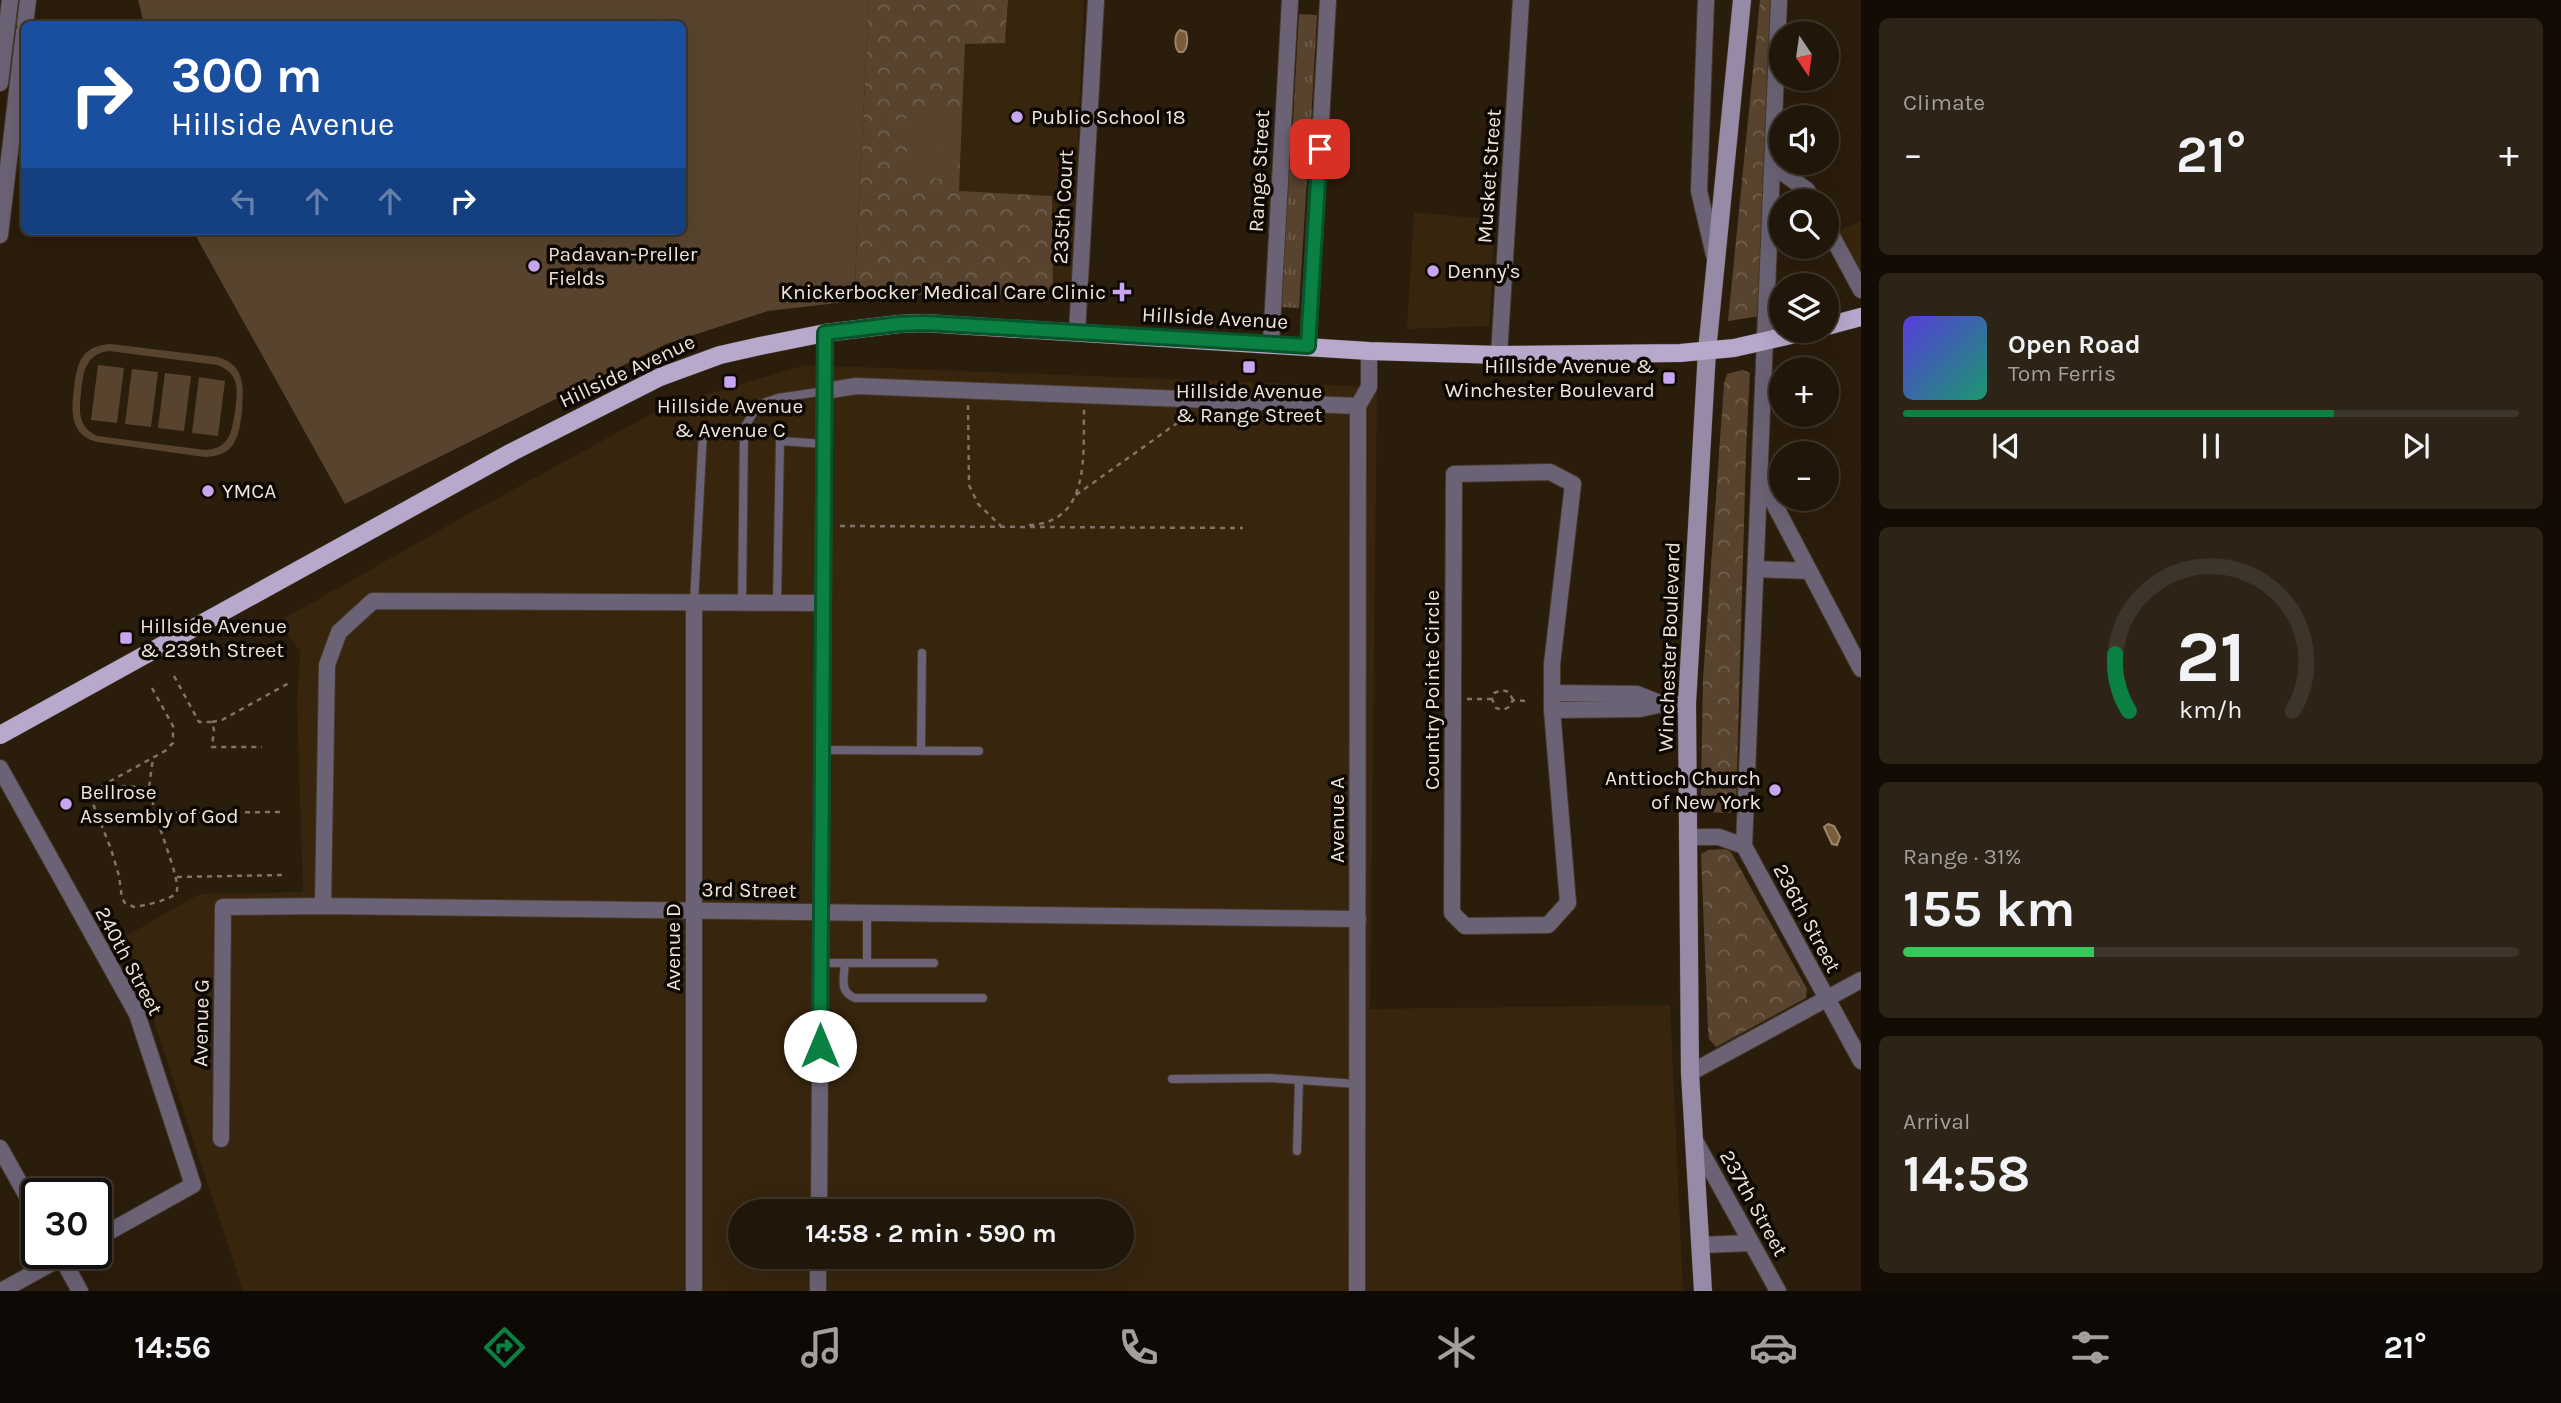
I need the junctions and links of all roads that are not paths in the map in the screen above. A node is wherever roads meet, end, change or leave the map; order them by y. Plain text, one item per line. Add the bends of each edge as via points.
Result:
1 (10, 0) edge
2 (28, 0) edge
3 (1096, 0) edge
4 (1290, 0) edge
5 (1320, 0) edge
6 (1328, 0) edge
7 (1521, 0) edge
8 (1706, 0) edge
9 (1742, 0) edge
10 (1779, 0) edge
11 (25, 21) edge
12 (21, 61) edge
13 (20, 71) junction
14 (1, 74) edge
15 (20, 100) edge
16 (1775, 105) edge
17 (1282, 147) junction
18 (1320, 149) junction
19 (1773, 175) edge
20 (1786, 175) edge
21 (1806, 189) edge
22 (0, 234) edge
23 (1839, 249) edge
24 (1714, 256) junction
25 (1861, 290) edge
26 (1861, 317) edge
27 (1839, 323) edge
28 (1077, 332) junction
29 (825, 333) junction
30 (1767, 341) junction
31 (1271, 344) junction
32 (1308, 346) junction
33 (1369, 351) junction
34 (1707, 351) junction
35 (1499, 355) junction
36 (825, 391) junction
37 (1358, 405) junction
38 (744, 428) junction
39 (824, 444) junction
40 (1761, 478) junction
41 (1756, 569) junction
42 (1809, 571) junction
43 (694, 603) junction
44 (742, 603) junction
45 (777, 603) junction
46 (823, 603) junction
47 (922, 653) dead end
48 (1861, 669) edge
49 (1552, 693) junction
50 (1661, 704) junction
51 (1687, 704) junction
52 (1552, 710) junction
53 (0, 735) edge
54 (822, 750) junction
55 (920, 750) junction
56 (979, 751) dead end
57 (0, 768) edge
58 (1687, 838) junction
59 (1744, 846) junction
60 (323, 906) junction
61 (223, 907) joint
62 (694, 911) junction
63 (821, 912) junction
64 (867, 913) junction
65 (1357, 919) junction
66 (820, 963) junction
67 (845, 963) junction
68 (867, 963) junction
69 (934, 963) dead end
70 (1861, 981) edge
71 (983, 998) dead end
72 (1827, 999) junction
73 (1861, 1061) edge
74 (1690, 1073) junction
75 (1172, 1079) dead end
76 (1299, 1080) junction
77 (1357, 1083) junction
78 (1693, 1136) junction
79 (221, 1139) dead end
80 (0, 1148) edge
81 (1297, 1151) dead end
82 (21, 1185) edge
83 (819, 1199) edge
84 (112, 1230) edge
85 (1751, 1242) junction
86 (1700, 1245) junction
87 (40, 1269) edge
88 (70, 1269) edge
89 (818, 1269) edge
90 (1, 1291) edge
91 (80, 1291) edge
92 (694, 1291) edge
93 (818, 1291) edge
94 (1357, 1291) edge
95 (1703, 1291) edge
96 (1778, 1291) edge

1 - 14 street
2 - 11 street
3 - 28 street, 235th Court
4 - 17 street, Range Street
5 - 6 street
6 - 18 street
7 - 35 street, Musket Street
8 - 24 street, Winchester Boulevard via 1699,191
9 - 24 main road, Winchester Boulevard
10 - 16 street
12 - 13 street
13 - 14 street
13 - 15 street
15 - 22 street
17 - 18 street
17 - 31 street, Range Street
18 - 32 street
19 - 30 street
20 - 21 street
23 - 25 street
24 - 34 main road, Winchester Boulevard
26 - 27 main road
28 - 29 main road, Hillside Avenue via 925,323
28 - 31 main road, Hillside Avenue
29 - 36 street
29 - 53 main road, Hillside Avenue via 720,355 660,377 390,518
30 - 34 main road, Hillside Avenue
30 - 40 street
31 - 32 main road, Hillside Avenue
32 - 33 main road, Hillside Avenue
33 - 35 main road, Hillside Avenue
33 - 37 street, Avenue A via 1369,387
34 - 35 main road, Hillside Avenue
34 - 51 main road, Winchester Boulevard
36 - 37 street via 856,386
36 - 38 lane via 758,405
36 - 39 street
37 - 65 street, Avenue A
38 - 43 lane via 703,431
38 - 44 lane
39 - 45 lane via 780,441
39 - 46 street
40 - 41 street
40 - 42 street
41 - 42 street
41 - 59 street
42 - 48 street
43 - 44 street
43 - 60 street via 373,601 339,632 327,665
43 - 62 street, Avenue D
44 - 45 street
45 - 46 street
46 - 54 street
47 - 55 lane
49 - 50 street via 1637,694
49 - 52 street, Country Pointe Circle
49 - 52 street, Country Pointe Circle via 1573,484 1550,472 1454,474 1452,913 1465,926 1548,925 1568,903
50 - 51 street
50 - 52 street via 1640,709
51 - 58 main road, Winchester Boulevard
54 - 55 lane
54 - 63 street
55 - 56 lane
57 - 84 street, 240th Street via 137,1014 193,1185
58 - 59 street via 1718,837
58 - 74 main road, Winchester Boulevard
59 - 72 street, 236th Street
60 - 61 street, 3rd Street
60 - 62 street, 3rd Street
61 - 79 street, Avenue G
62 - 63 street, 3rd Street
62 - 92 street, Avenue D
63 - 64 street, 3rd Street
63 - 66 street
64 - 65 street, 3rd Street
64 - 68 lane
65 - 77 street, Avenue A
66 - 67 lane
66 - 83 street
67 - 68 lane
67 - 71 lane via 844,989 855,998
68 - 69 lane
70 - 72 street
72 - 73 street, 236th Street
72 - 74 street
74 - 78 main road, Winchester Boulevard
75 - 76 lane
76 - 77 lane
76 - 81 lane
77 - 94 street, Avenue A
78 - 85 street, 237th Street
78 - 86 main road, Winchester Boulevard
80 - 82 street
85 - 86 street
85 - 96 street, 237th Street
86 - 95 main road, Winchester Boulevard
87 - 90 street
88 - 91 street
89 - 93 street

